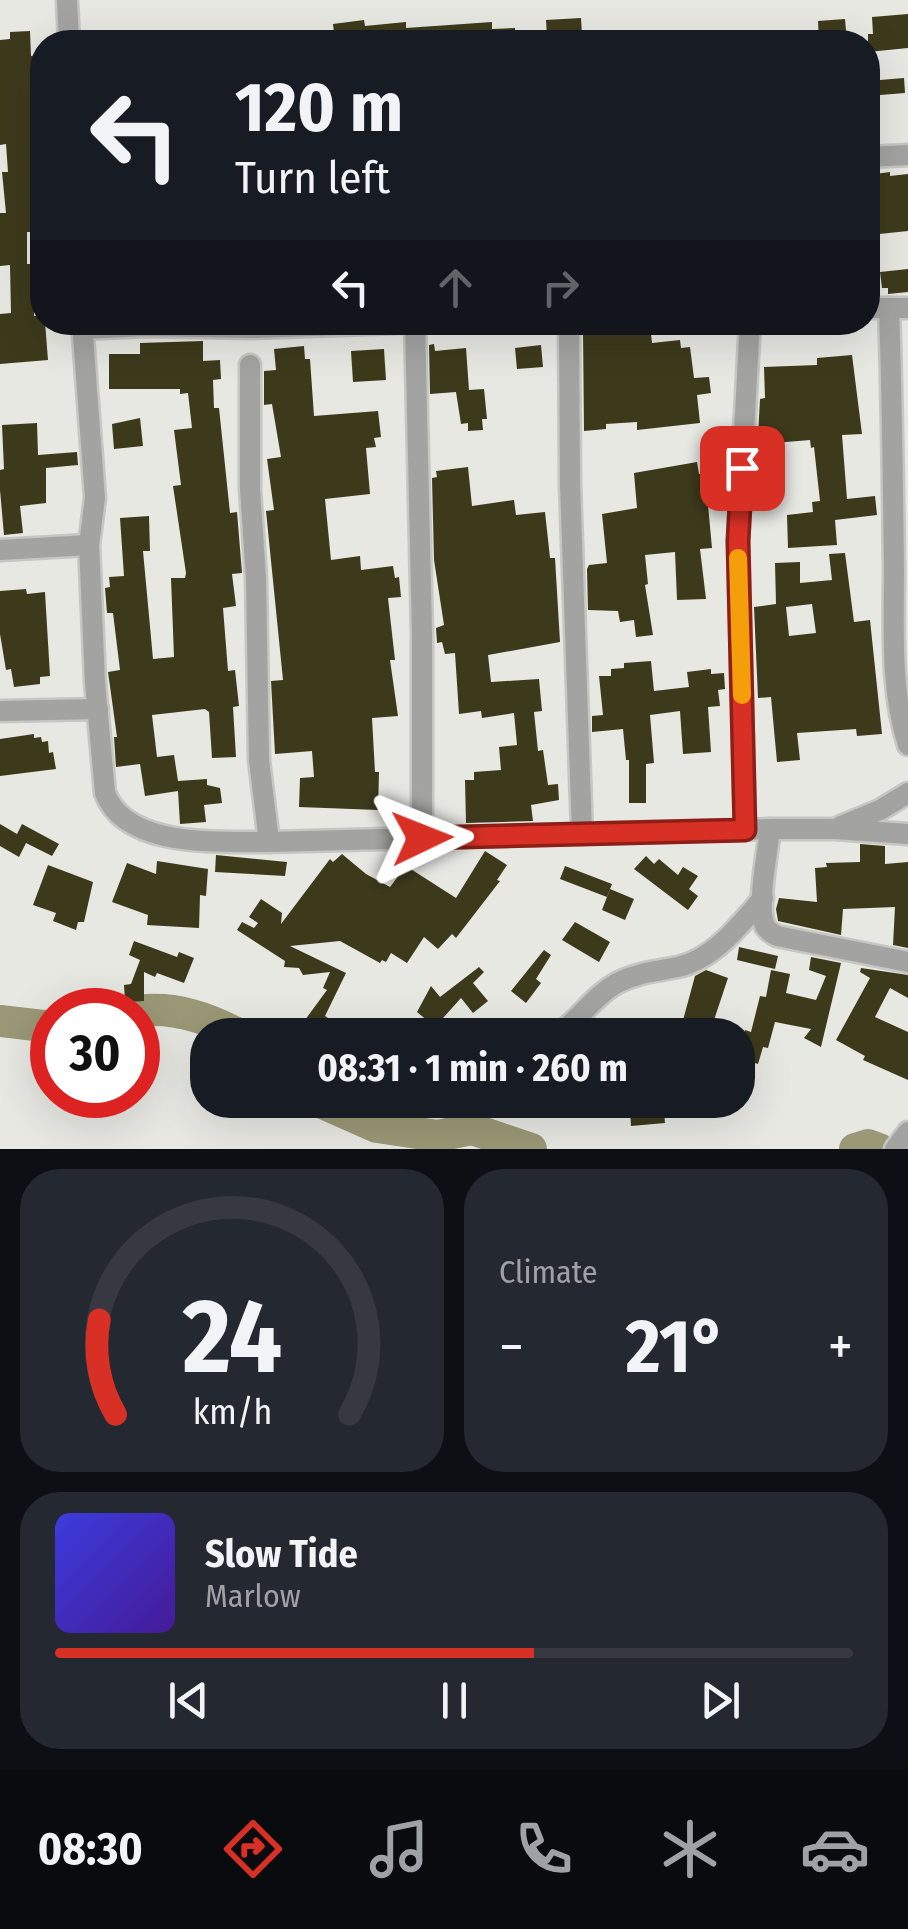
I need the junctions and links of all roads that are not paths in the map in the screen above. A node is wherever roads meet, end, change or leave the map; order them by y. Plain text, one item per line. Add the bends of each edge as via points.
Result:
1 (67, 0) edge
2 (68, 30) edge
3 (908, 155) edge
4 (880, 156) edge
5 (888, 308) edge
6 (84, 335) edge
7 (415, 335) edge
8 (569, 335) edge
9 (749, 335) edge
10 (250, 365) dead end
11 (89, 545) junction
12 (0, 550) edge
13 (98, 709) junction
14 (0, 711) edge
15 (908, 745) edge
16 (908, 794) edge
17 (835, 828) junction
18 (770, 829) junction
19 (745, 830) junction
20 (582, 834) junction
21 (908, 834) edge
22 (422, 838) junction
23 (269, 842) junction
24 (763, 898) junction
25 (908, 962) edge
26 (576, 1018) edge

1 - 2 street
3 - 4 street
5 - 15 street via 895,671
6 - 11 street via 95,498
7 - 22 street
8 - 20 street
9 - 19 street via 738,541
10 - 23 street via 260,760
11 - 12 street
11 - 13 street
13 - 14 street
13 - 23 street via 106,794 124,821 189,840
16 - 17 street
17 - 18 street
17 - 21 street
18 - 19 street
18 - 24 street
19 - 20 street
20 - 22 street
22 - 23 street
24 - 25 street via 764,924 777,936
24 - 26 street via 705,955 613,985

